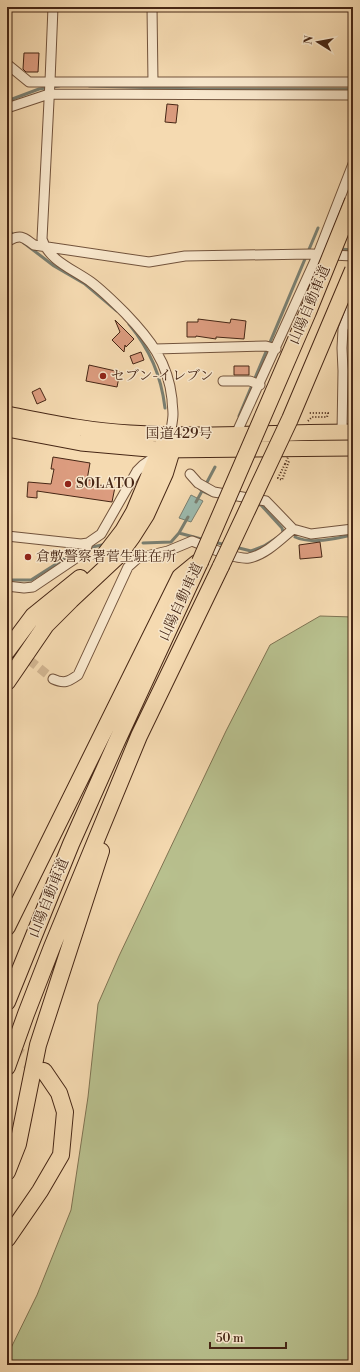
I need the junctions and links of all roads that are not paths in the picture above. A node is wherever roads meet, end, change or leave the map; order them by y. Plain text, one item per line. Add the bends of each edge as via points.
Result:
1 (53, 7) edge
2 (152, 7) edge
3 (7, 64) edge
4 (153, 82) junction
5 (353, 82) edge
6 (50, 87) junction
7 (353, 95) edge
8 (7, 108) edge
9 (353, 164) edge
10 (353, 201) edge
11 (13, 237) edge
12 (45, 246) junction
13 (311, 254) junction
14 (353, 256) edge
15 (353, 270) edge
16 (353, 303) edge
17 (271, 347) junction
18 (155, 349) junction
19 (223, 381) dead end
20 (255, 383) junction
21 (7, 414) edge
22 (7, 429) edge
23 (347, 432) edge
24 (236, 434) junction
25 (165, 447) junction
26 (353, 448) edge
27 (190, 474) dead end
28 (353, 528) edge
29 (293, 529) junction
30 (7, 536) edge
31 (87, 546) junction
32 (200, 562) junction
33 (7, 586) edge
34 (7, 652) edge
35 (53, 679) tunnel mouth
36 (7, 682) edge
37 (139, 736) junction
38 (7, 927) edge
39 (7, 1002) edge
40 (7, 1067) edge
41 (44, 1071) tunnel mouth
42 (7, 1172) edge
43 (7, 1239) edge

1 - 6 street
2 - 4 street
3 - 6 street via 29,82
4 - 5 street
4 - 6 street
6 - 7 street
6 - 8 street
6 - 12 street via 42,239
9 - 13 street
10 - 32 highway, 山陽自動車道, bridge
11 - 12 street via 21,237 34,245
12 - 13 street via 149,262 185,256
12 - 18 street via 53,257 92,282 109,297 140,328
13 - 14 street
13 - 17 street
15 - 37 highway, 山陽自動車道, bridge via 290,419
16 - 23 street via 343,329 342,348
17 - 18 street
17 - 20 street
18 - 25 street via 165,368 171,389 173,414
19 - 20 street
20 - 24 street
21 - 25 highway, 国道429号 via 83,429 131,434
22 - 25 highway, 国道429号 via 81,443
23 - 24 highway, 国道429号
24 - 25 highway, 国道429号
25 - 26 highway, 国道429号
25 - 31 street via 137,471 102,534
25 - 34 highway via 134,512 107,552 93,568 33,616
25 - 36 highway via 165,473 146,515 132,537 118,556 46,625
27 - 29 street via 198,483 214,492 266,501
28 - 29 street via 311,534
29 - 35 street via 260,554 248,558 237,558 192,541 168,552 138,558 128,566 78,675 69,681 60,682
30 - 31 street
31 - 33 street via 85,552 68,565 33,587
32 - 38 highway via 180,577
32 - 39 highway, 山陽自動車道 via 89,803
37 - 40 highway, 山陽自動車道 via 52,947
37 - 42 highway via 38,1046 18,1144
41 - 43 highway via 59,1093 65,1112 61,1155

